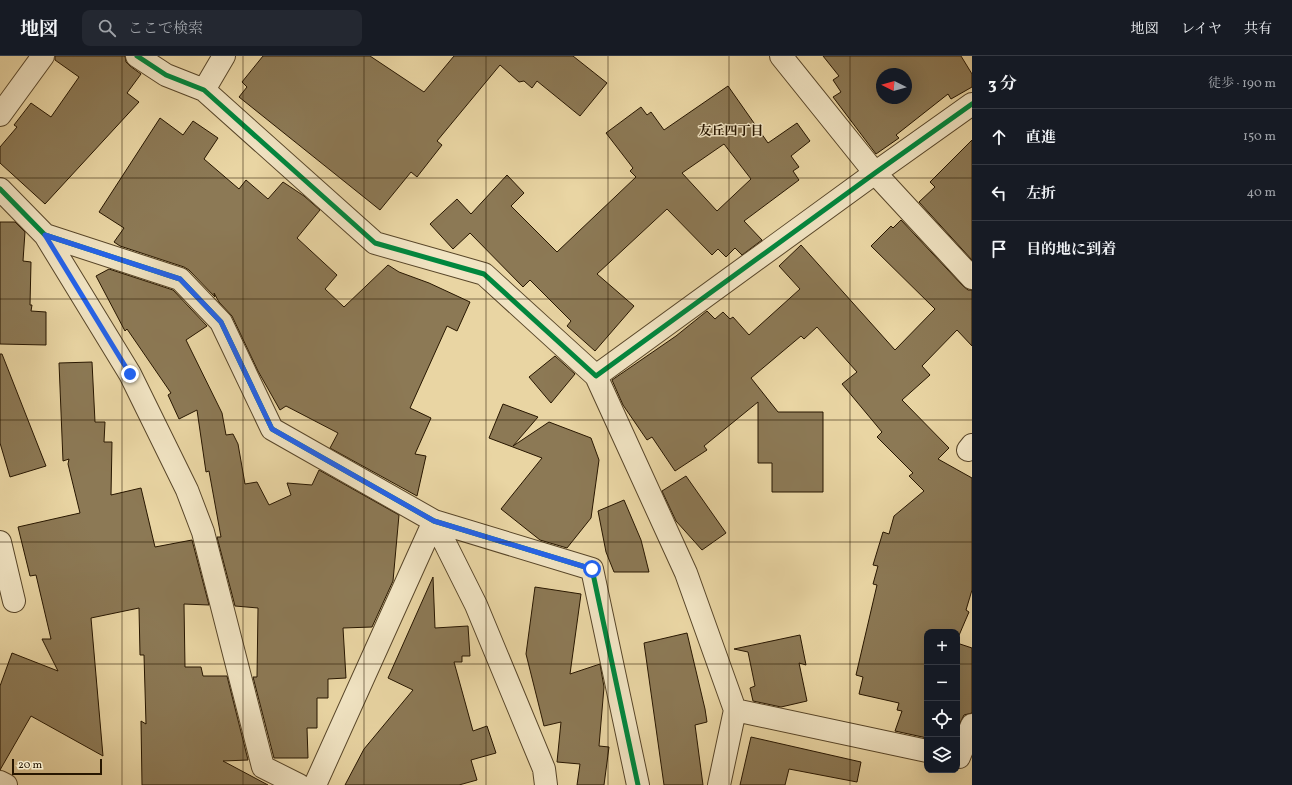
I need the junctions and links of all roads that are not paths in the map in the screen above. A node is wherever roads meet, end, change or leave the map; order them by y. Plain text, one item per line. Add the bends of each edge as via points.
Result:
1 (43, 56) edge
2 (137, 56) edge
3 (224, 56) edge
4 (781, 56) edge
5 (204, 90) junction
6 (972, 104) edge
7 (0, 115) edge
8 (875, 173) junction
9 (0, 189) edge
10 (45, 235) junction
11 (972, 278) edge
12 (596, 376) junction
13 (434, 521) junction
14 (0, 542) edge
15 (14, 601) dead end
16 (735, 710) junction
17 (972, 725) edge
18 (924, 750) edge
19 (960, 755) edge
20 (0, 782) edge
21 (6, 785) edge
22 (299, 785) edge
23 (315, 785) edge
24 (546, 785) edge
25 (638, 785) edge
26 (719, 785) edge

1 - 7 street
2 - 5 street via 166,74
3 - 5 street
4 - 8 street
5 - 12 street via 375,242 484,274
6 - 8 street
8 - 11 street
8 - 12 street
9 - 10 street
10 - 13 street via 180,279 221,322 272,429
10 - 22 street via 130,374 187,490 203,532 263,767
12 - 16 street via 686,573
13 - 23 street
13 - 24 street via 476,604 544,769
13 - 25 street via 592,569
14 - 15 street
16 - 18 street
16 - 26 street
17 - 19 street
20 - 21 street

